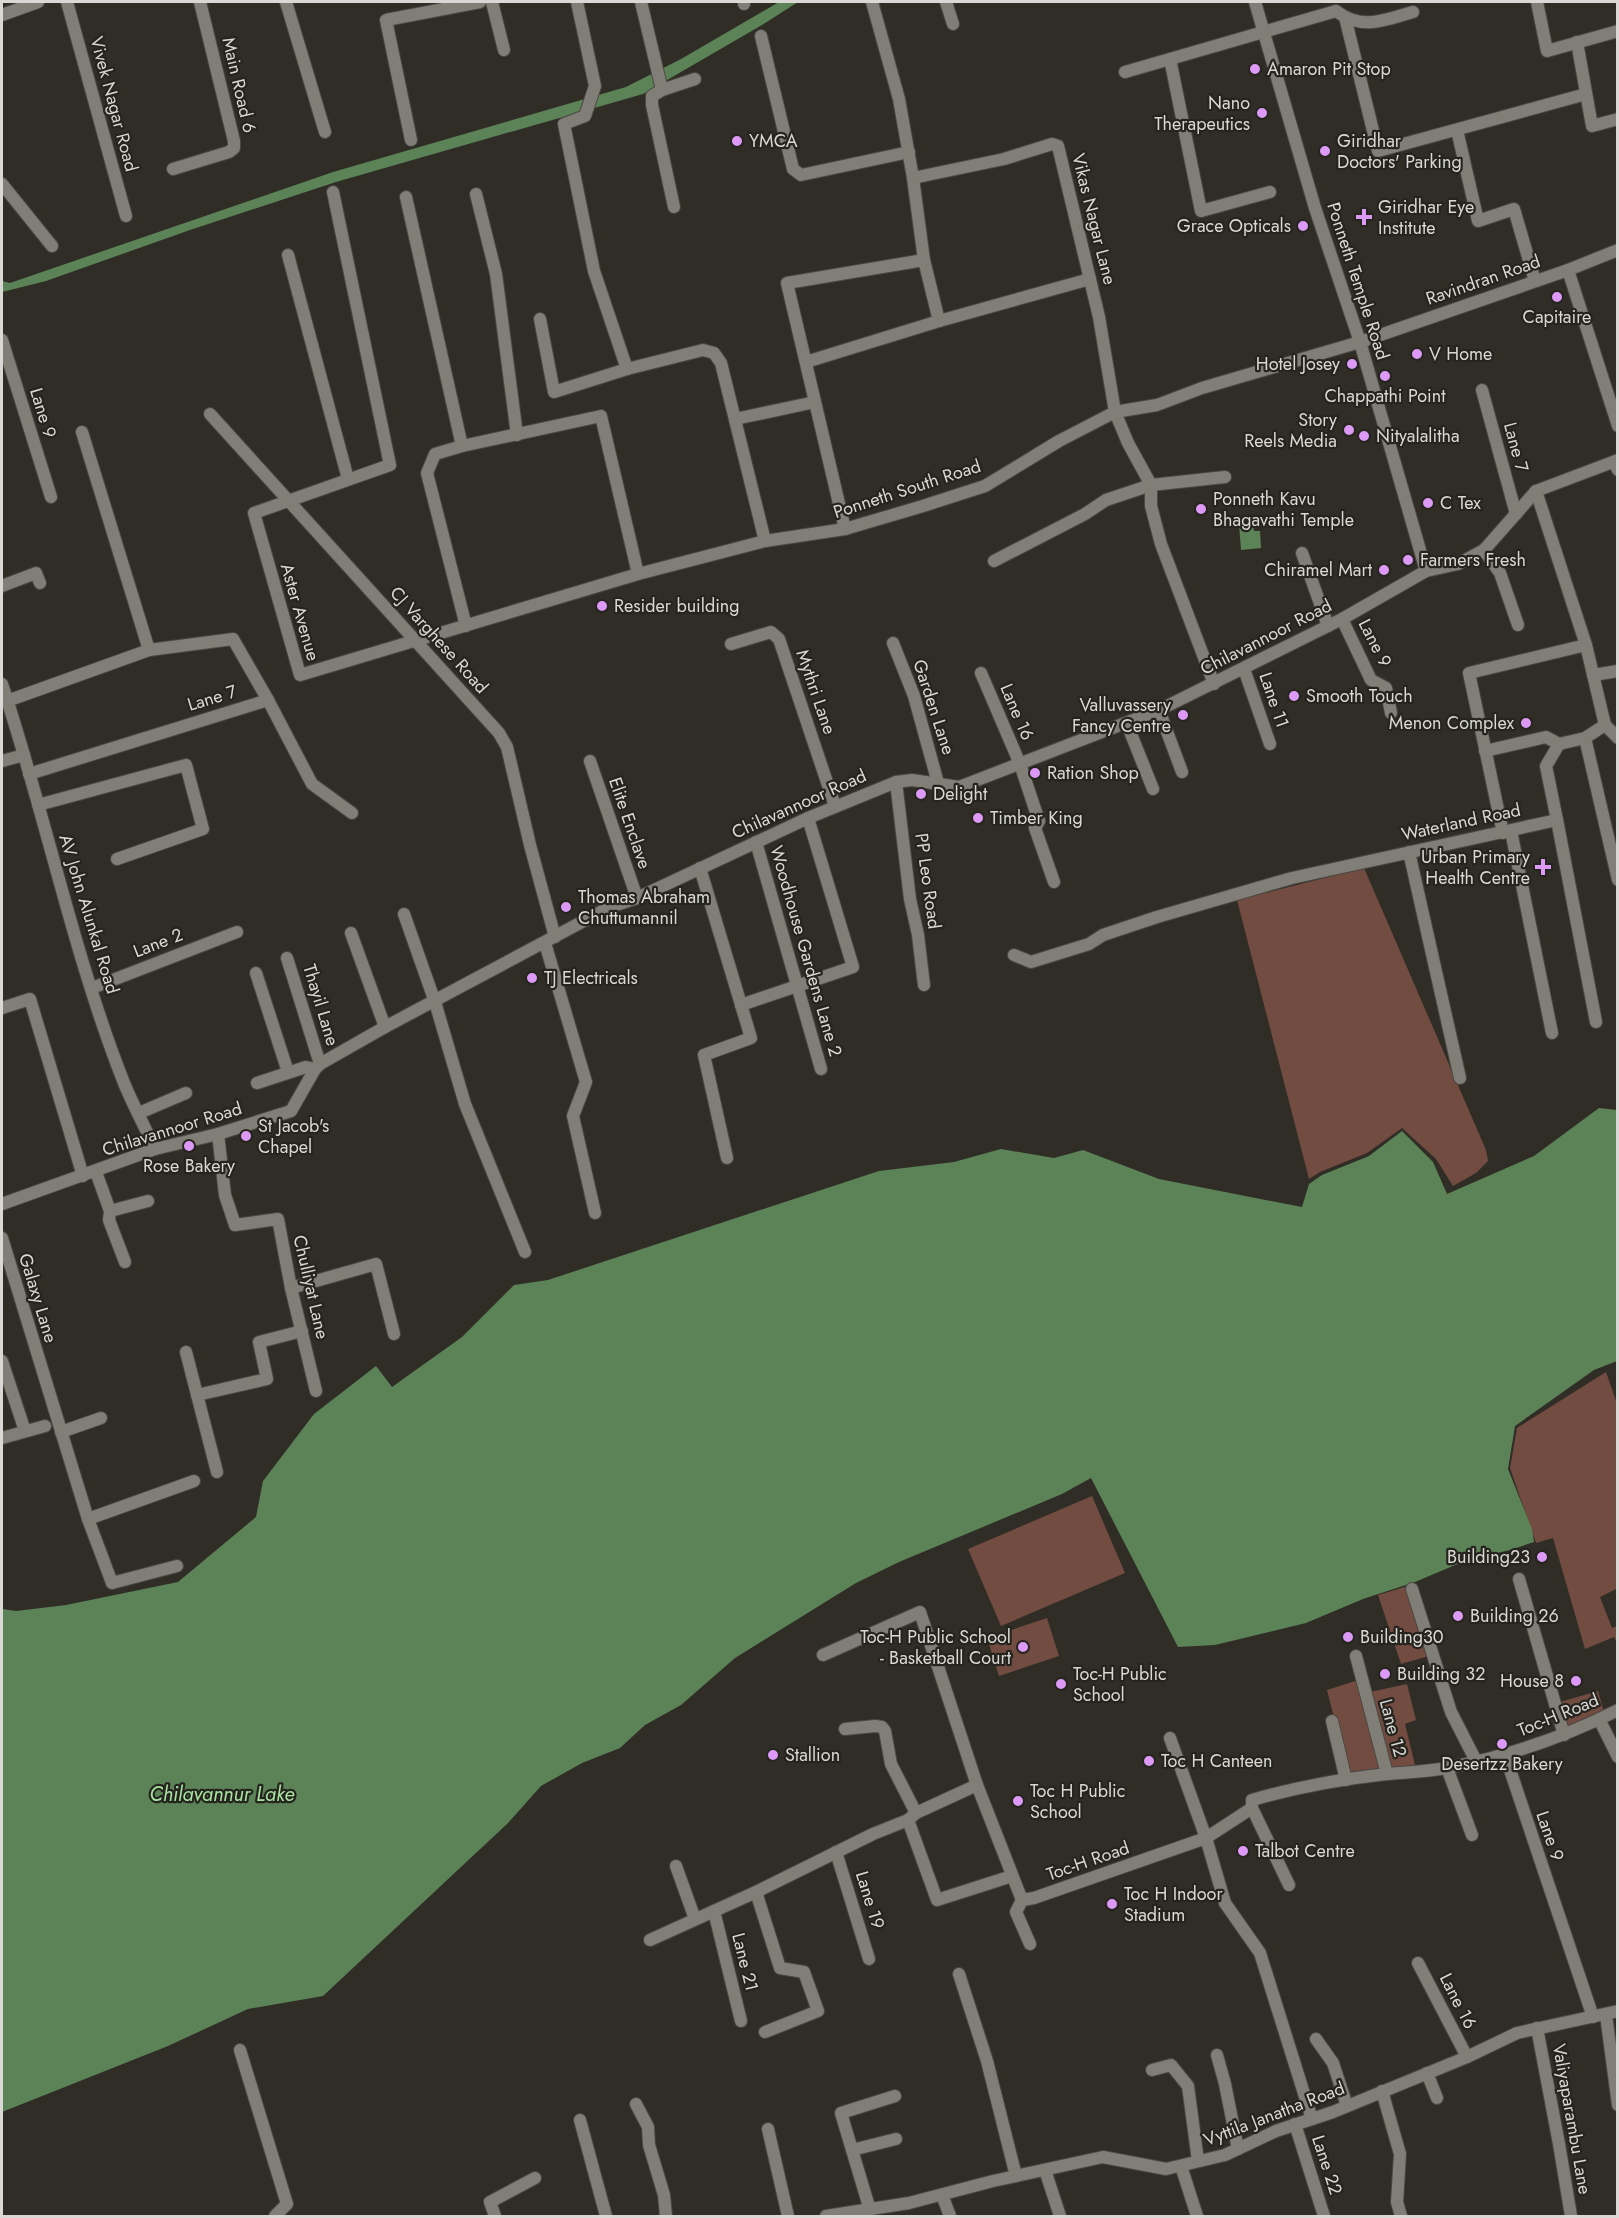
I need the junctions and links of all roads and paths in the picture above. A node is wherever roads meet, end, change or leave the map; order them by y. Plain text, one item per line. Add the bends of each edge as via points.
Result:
1 (38, 2) edge
2 (67, 2) edge
3 (200, 2) edge
4 (286, 2) edge
5 (480, 2) edge
6 (492, 2) edge
7 (578, 2) edge
8 (641, 2) edge
9 (872, 2) edge
10 (946, 2) edge
11 (1255, 2) edge
12 (1537, 2) edge
13 (1413, 12) dead end
14 (2, 15) edge
15 (1345, 17) junction
16 (952, 24) dead end
17 (1617, 31) edge
18 (1263, 32) junction
19 (761, 36) dead end
20 (1577, 42) junction
21 (504, 50) dead end
22 (1170, 59) junction
23 (1125, 72) dead end
24 (695, 79) dead end
25 (662, 90) junction
26 (1586, 94) junction
27 (1617, 119) edge
28 (1457, 130) junction
29 (326, 132) dead end
30 (411, 140) dead end
31 (909, 152) junction
32 (173, 169) dead end
33 (913, 178) junction
34 (2, 184) edge
35 (333, 192) dead end
36 (1270, 192) dead end
37 (476, 194) dead end
38 (406, 197) dead end
39 (674, 207) dead end
40 (126, 216) dead end
41 (52, 246) dead end
42 (1617, 250) edge
43 (288, 255) dead end
44 (924, 260) junction
45 (1568, 270) junction
46 (1090, 279) junction
47 (1535, 281) junction
48 (540, 319) dead end
49 (939, 321) junction
50 (2, 340) edge
51 (1360, 342) junction
52 (806, 362) junction
53 (627, 369) junction
54 (1482, 390) dead end
55 (815, 402) junction
56 (1115, 412) junction
57 (210, 414) dead end
58 (735, 419) junction
59 (1617, 426) edge
60 (82, 432) dead end
61 (517, 435) junction
62 (462, 446) junction
63 (1616, 464) edge
64 (1225, 477) dead end
65 (348, 479) junction
66 (1151, 485) junction
67 (1536, 490) junction
68 (51, 497) dead end
69 (290, 501) junction
70 (1516, 514) junction
71 (845, 529) junction
72 (765, 541) junction
73 (1484, 550) junction
74 (1302, 553) dead end
75 (994, 561) dead end
76 (1426, 571) junction
77 (638, 574) junction
78 (40, 583) dead end
79 (2, 586) edge
80 (1342, 619) junction
81 (1518, 625) dead end
82 (466, 626) junction
83 (1328, 626) junction
84 (415, 641) junction
85 (893, 643) dead end
86 (170, 644) dead end
87 (731, 644) dead end
88 (1586, 645) junction
89 (149, 651) junction
90 (1244, 669) junction
91 (1617, 671) edge
92 (981, 673) dead end
93 (1593, 675) junction
94 (2, 684) edge
95 (1214, 684) junction
96 (268, 700) junction
97 (7, 702) junction
98 (1159, 710) junction
99 (1391, 713) dead end
100 (1127, 724) junction
101 (1605, 725) junction
102 (1585, 738) junction
103 (1617, 738) edge
104 (1270, 744) dead end
105 (1558, 744) junction
106 (1485, 751) junction
107 (24, 755) junction
108 (2, 761) edge
109 (590, 761) dead end
110 (1020, 764) junction
111 (1182, 772) dead end
112 (29, 774) junction
113 (896, 782) junction
114 (939, 783) junction
115 (1153, 789) dead end
116 (38, 805) junction
117 (835, 806) junction
118 (352, 813) dead end
119 (808, 818) junction
120 (1557, 820) junction
121 (1507, 832) junction
122 (756, 842) junction
123 (1409, 852) junction
124 (117, 859) dead end
125 (700, 868) junction
126 (1617, 880) edge
127 (1054, 882) dead end
128 (637, 898) junction
129 (404, 914) dead end
130 (237, 932) dead end
131 (351, 933) dead end
132 (550, 940) junction
133 (1014, 955) dead end
134 (287, 958) dead end
135 (256, 973) dead end
136 (799, 986) junction
137 (924, 986) dead end
138 (92, 988) junction
139 (435, 1002) junction
140 (741, 1005) junction
141 (2, 1008) edge
142 (1596, 1022) dead end
143 (385, 1027) junction
144 (1552, 1033) dead end
145 (317, 1066) junction
146 (821, 1070) dead end
147 (288, 1072) junction
148 (1460, 1078) dead end
149 (257, 1083) dead end
150 (186, 1093) dead end
151 (139, 1113) junction
152 (218, 1134) junction
153 (155, 1149) junction
154 (727, 1158) dead end
155 (89, 1174) junction
156 (148, 1200) dead end
157 (2, 1204) edge
158 (110, 1211) junction
159 (596, 1213) dead end
160 (2, 1238) edge
161 (525, 1252) dead end
162 (125, 1262) dead end
163 (291, 1288) junction
164 (302, 1331) junction
165 (394, 1334) dead end
166 (186, 1352) dead end
167 (2, 1361) edge
168 (316, 1391) dead end
169 (197, 1395) junction
170 (100, 1418) dead end
171 (45, 1426) dead end
172 (25, 1431) junction
173 (62, 1432) junction
174 (2, 1438) edge
175 (217, 1472) dead end
176 (194, 1481) dead end
177 (88, 1519) junction
178 (177, 1566) dead end
179 (1519, 1579) dead end
180 (1412, 1589) dead end
181 (823, 1655) dead end
182 (1356, 1656) dead end
183 (1617, 1710) edge
184 (1599, 1719) junction
185 (1332, 1721) dead end
186 (844, 1729) dead end
187 (1564, 1736) junction
188 (1170, 1738) dead end
189 (1505, 1755) junction
190 (1617, 1757) edge
191 (1476, 1761) junction
192 (1447, 1768) junction
193 (1387, 1774) junction
194 (1346, 1780) junction
195 (977, 1785) junction
196 (1252, 1808) junction
197 (912, 1817) junction
198 (1472, 1835) dead end
199 (1206, 1838) junction
200 (836, 1852) junction
201 (676, 1866) dead end
202 (1012, 1876) junction
203 (1289, 1885) dead end
204 (756, 1892) junction
205 (1022, 1900) junction
206 (714, 1911) junction
207 (695, 1919) junction
208 (650, 1940) dead end
209 (1030, 1944) dead end
210 (869, 1959) dead end
211 (1418, 1963) dead end
212 (959, 1974) dead end
213 (1612, 2013) edge
214 (1593, 2017) junction
215 (741, 2021) dead end
216 (1537, 2028) junction
217 (765, 2032) dead end
218 (1316, 2039) dead end
219 (240, 2050) dead end
220 (1217, 2055) dead end
221 (1467, 2057) junction
222 (1152, 2070) dead end
223 (1427, 2073) junction
224 (1382, 2091) junction
225 (895, 2096) dead end
226 (1437, 2098) dead end
227 (636, 2104) dead end
228 (1617, 2105) edge
229 (1347, 2106) junction
230 (1312, 2119) junction
231 (580, 2120) dead end
232 (1295, 2124) junction
233 (768, 2129) dead end
234 (896, 2139) dead end
235 (1238, 2149) junction
236 (852, 2150) junction
237 (1198, 2161) junction
238 (1181, 2166) junction
239 (1045, 2170) junction
240 (1016, 2176) junction
241 (535, 2178) dead end
242 (942, 2195) junction
243 (870, 2210) junction
244 (275, 2217) edge
245 (495, 2217) edge
246 (606, 2217) edge
247 (666, 2217) edge
248 (788, 2217) edge
249 (826, 2217) edge
250 (950, 2217) edge
251 (1060, 2217) edge
252 (1197, 2217) edge
253 (1324, 2217) edge
254 (1401, 2217) edge
255 (1571, 2217) edge

1 - 14 street
2 - 40 street, Vivek Nagar Road
3 - 32 street, Main Road 6 via 234,148
4 - 29 street
5 - 30 street via 386,20
6 - 21 street
7 - 53 street via 595,86 585,116 564,124 594,271
8 - 25 street
9 - 31 street
10 - 16 street
11 - 18 street, Ponneth Temple Road
12 - 20 street via 1547,51
13 - 15 street via 1370,24
15 - 18 street via 1336,11
15 - 28 street via 1378,151
17 - 20 street
18 - 22 street
18 - 51 street, Ponneth Temple Road
19 - 31 street via 793,169 801,175
20 - 26 street
22 - 23 street
22 - 36 street via 1201,211
24 - 25 street
25 - 39 street via 652,96 652,105
26 - 27 street via 1592,126
26 - 28 street
28 - 47 street via 1478,221 1514,209
31 - 33 street
33 - 44 street
33 - 46 street, Vikas Nagar Lane via 1004,159 1052,144 1058,146
34 - 41 street
35 - 65 street via 390,465
37 - 61 street via 496,274
38 - 62 street
42 - 45 street, Ravindran Road
43 - 65 street
44 - 49 street
44 - 52 street via 787,283
45 - 47 street, Ravindran Road
45 - 59 street
46 - 49 street
46 - 56 street, Vikas Nagar Lane
47 - 51 street, Ravindran Road
48 - 53 street via 554,392
49 - 52 street
50 - 68 street, Lane 9
51 - 56 street, Ponneth South Road via 1156,405
51 - 76 street, Ponneth Temple Road
52 - 55 street
53 - 58 street via 703,350 714,353 721,363
54 - 70 street, Lane 7
55 - 58 street
55 - 71 street
56 - 66 street, Vikas Nagar Lane
56 - 71 street, Ponneth South Road via 985,486
57 - 69 street, CJ Varghese Road
58 - 72 street
60 - 89 street
61 - 62 street
61 - 77 street via 601,416
62 - 82 street via 435,454 427,473
63 - 67 street
64 - 66 street
65 - 69 street
66 - 75 street via 1106,500
66 - 95 street via 1151,506 1161,544
67 - 70 street, Chilavannoor Road
67 - 88 street
69 - 84 street, CJ Varghese Road
69 - 84 street, Aster Avenue via 254,513 300,675
70 - 73 street, Chilavannoor Road
71 - 72 street, Ponneth South Road
72 - 77 street, Ponneth South Road
73 - 76 street, Chilavannoor Road via 1458,564
73 - 81 street via 1500,573
74 - 83 street
76 - 80 street, Chilavannoor Road
77 - 82 street, Ponneth South Road
78 - 79 street via 36,573
80 - 83 street, Chilavannoor Road
80 - 99 street, Lane 9 via 1371,680 1386,688
82 - 84 street, Ponneth South Road
83 - 90 street, Chilavannoor Road
84 - 132 street, CJ Varghese Road via 499,733 507,747
85 - 114 street, Garden Lane via 914,696
86 - 89 street
87 - 117 street, Mythri Lane via 771,632 779,639
88 - 93 street
88 - 106 street via 1469,673
89 - 96 street via 233,639
89 - 97 street
90 - 95 street, Chilavannoor Road
90 - 104 street, Lane 11
91 - 93 street
92 - 110 street, Lane 16
93 - 101 street
94 - 97 street, AV John Alunkal Road
95 - 98 street, Chilavannoor Road
96 - 112 street, Lane 7
96 - 118 street via 312,784
97 - 107 street, AV John Alunkal Road
98 - 100 street, Chilavannoor Road
98 - 111 street
100 - 110 street, Chilavannoor Road
100 - 115 street
101 - 102 street
101 - 103 street
102 - 105 street
102 - 126 street
105 - 106 street via 1546,737
105 - 120 street via 1546,766
106 - 121 street
107 - 108 street
107 - 112 street, AV John Alunkal Road
109 - 128 street, Elite Enclave
110 - 114 street, Chilavannoor Road via 959,787
110 - 127 street, Lane 16 via 1039,821 1035,828
112 - 116 street, AV John Alunkal Road
113 - 114 street, Chilavannoor Road
113 - 117 street, Chilavannoor Road
113 - 137 street, PP Leo Road
116 - 124 street via 186,765 203,829
116 - 138 street, AV John Alunkal Road
117 - 119 street, Chilavannoor Road
119 - 122 street, Chilavannoor Road
119 - 136 street via 853,967
120 - 121 street, Waterland Road
120 - 142 street
121 - 123 street, Waterland Road
121 - 144 street
122 - 125 street, Chilavannoor Road
122 - 136 street, Woodhouse Gardens Lane 2
123 - 133 street, Waterland Road via 1292,878 1206,903 1103,934 1089,944 1031,962
123 - 148 street
125 - 128 street, Chilavannoor Road
125 - 140 street
128 - 132 street, Chilavannoor Road via 610,907
129 - 139 street
130 - 138 street, Lane 2
131 - 143 street
132 - 139 street, Chilavannoor Road
132 - 159 street, CJ Varghese Road via 586,1082 573,1116
134 - 145 street, Thayil Lane
135 - 147 street
136 - 140 street
136 - 146 street, Woodhouse Gardens Lane 2
138 - 151 street, AV John Alunkal Road via 124,1084
139 - 143 street, Chilavannoor Road
139 - 161 street via 465,1104
140 - 154 street via 751,1038 704,1054
141 - 155 street via 30,999
143 - 145 street, Chilavannoor Road
145 - 147 street
145 - 152 street, Chilavannoor Road via 291,1111
147 - 149 street
150 - 151 street
151 - 153 street, AV John Alunkal Road
152 - 153 street, Chilavannoor Road
152 - 163 street, Chulliyat Lane via 225,1195 235,1225 278,1219
153 - 155 street, Chilavannoor Road
155 - 157 street, Chilavannoor Road
155 - 158 street
156 - 158 street
158 - 162 street via 109,1220
160 - 173 street, Galaxy Lane
163 - 164 street, Chulliyat Lane
163 - 165 street via 376,1264
164 - 168 street, Chulliyat Lane
164 - 169 street via 260,1342 267,1379
166 - 169 street
167 - 172 street
169 - 175 street
170 - 173 street
171 - 172 street
172 - 174 street
173 - 177 street, Galaxy Lane
176 - 177 street
177 - 178 street, Galaxy Lane via 112,1583
179 - 187 street
180 - 191 street via 1451,1712
181 - 195 street via 920,1612
182 - 193 street, Lane 12
183 - 184 street, Toc-H Road
184 - 187 street, Toc-H Road
184 - 190 street
185 - 194 street
186 - 197 street via 882,1727 891,1764
187 - 189 street, Toc-H Road
188 - 199 street
189 - 191 street, Toc-H Road
189 - 214 street, Lane 9
191 - 192 street, Toc-H Road
192 - 193 street, Toc-H Road
192 - 198 street
193 - 194 street, Toc-H Road
194 - 196 street, Toc-H Road via 1297,1787 1252,1800
195 - 197 street
195 - 202 street
196 - 199 street, Toc-H Road
196 - 203 street
197 - 200 street
197 - 202 street via 937,1900
199 - 205 street, Toc-H Road
199 - 230 street via 1225,1904 1260,1953
200 - 204 street
200 - 210 street, Lane 19
201 - 207 street
202 - 205 street
204 - 206 street
204 - 217 street via 780,1968 804,1972 818,2011
205 - 209 street via 1016,1912
206 - 207 street
206 - 215 street, Lane 21
207 - 208 street
211 - 221 street, Lane 16
212 - 240 street via 987,2061
213 - 214 street, Vyttila Janatha Road
213 - 228 street
214 - 216 street, Vyttila Janatha Road
216 - 221 street, Vyttila Janatha Road via 1516,2033
216 - 255 street, Valiyaparambu Lane
218 - 229 street via 1333,2063
219 - 244 street via 287,2204
220 - 235 street
221 - 223 street, Vyttila Janatha Road
222 - 237 street via 1171,2065 1188,2086
223 - 224 street, Vyttila Janatha Road
223 - 226 street
224 - 229 street, Vyttila Janatha Road
224 - 254 street via 1400,2154 1397,2202
225 - 236 street via 841,2113
227 - 247 street via 648,2127
229 - 230 street, Vyttila Janatha Road
230 - 232 street, Vyttila Janatha Road
231 - 246 street
232 - 235 street, Vyttila Janatha Road
232 - 253 street, Lane 22
233 - 248 street
234 - 236 street
235 - 237 street, Vyttila Janatha Road
236 - 243 street
237 - 238 street, Vyttila Janatha Road
238 - 239 street, Vyttila Janatha Road via 1166,2169 1103,2157
238 - 252 street
239 - 240 street, Vyttila Janatha Road
239 - 251 street
240 - 242 street, Vyttila Janatha Road
241 - 245 street via 490,2202
242 - 243 street, Vyttila Janatha Road
242 - 250 street
243 - 249 street, Vyttila Janatha Road

